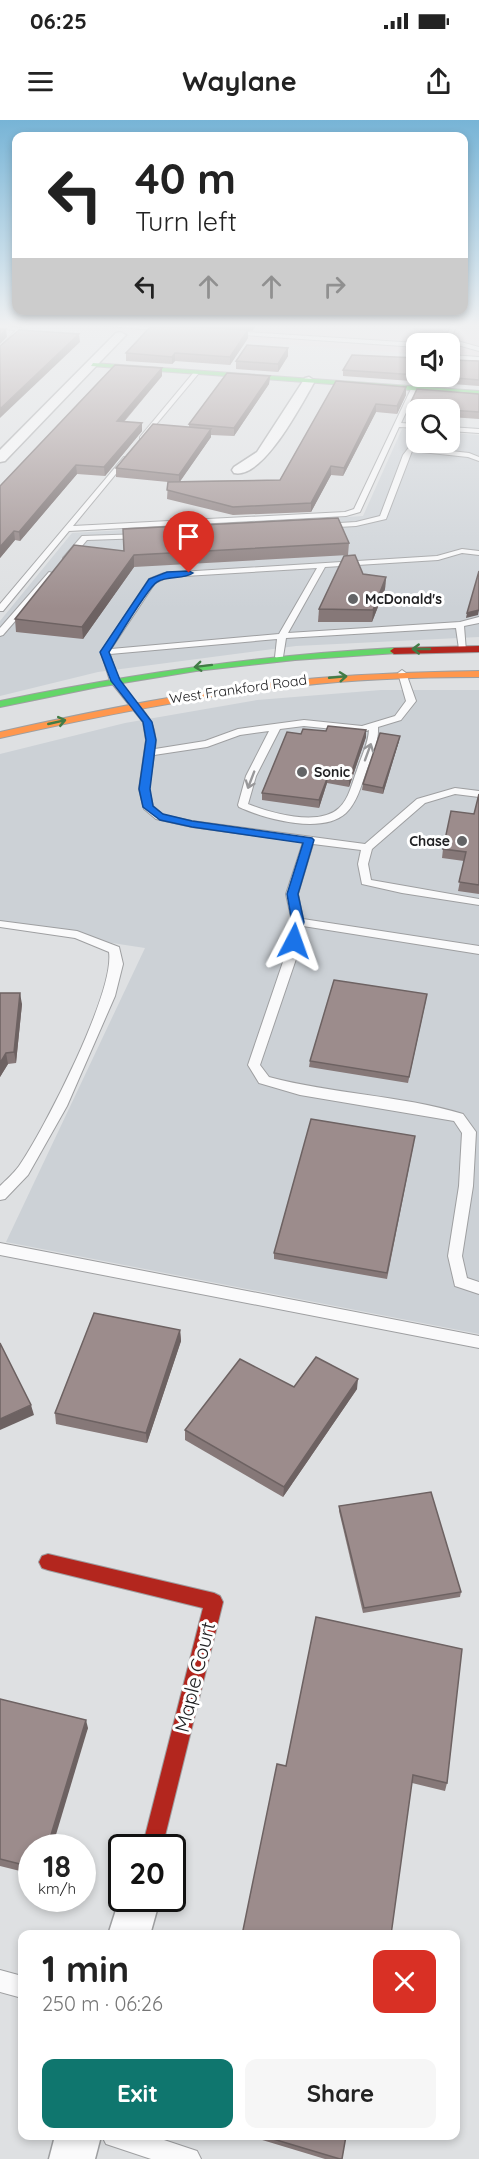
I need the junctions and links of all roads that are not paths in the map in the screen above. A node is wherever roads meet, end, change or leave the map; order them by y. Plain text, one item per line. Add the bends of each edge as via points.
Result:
1 (39, 419) edge
2 (158, 419) edge
3 (285, 419) edge
4 (401, 419) edge
5 (398, 425) junction
6 (406, 425) edge
7 (460, 430) edge
8 (479, 431) edge
9 (0, 437) edge
10 (20, 438) junction
11 (136, 446) edge
12 (408, 453) edge
13 (449, 453) edge
14 (128, 456) edge
15 (0, 458) edge
16 (479, 459) edge
17 (239, 470) dead end
18 (309, 527) edge
19 (68, 529) junction
20 (155, 536) edge
21 (479, 553) edge
22 (322, 566) junction
23 (0, 609) edge
24 (479, 620) edge
25 (460, 625) junction
26 (0, 633) edge
27 (282, 636) junction
28 (463, 649) junction
29 (479, 649) edge
30 (105, 652) junction
31 (279, 657) junction
32 (402, 673) junction
33 (479, 674) edge
34 (116, 681) junction
35 (0, 704) edge
36 (135, 704) junction
37 (373, 726) junction
38 (276, 727) junction
39 (0, 735) edge
40 (149, 753) junction
41 (479, 794) edge
42 (309, 840) junction
43 (367, 848) junction
44 (479, 902) edge
45 (298, 922) junction
46 (0, 924) edge
47 (479, 950) edge
48 (0, 1196) edge
49 (0, 1249) edge
50 (479, 1288) edge
51 (479, 1342) edge
52 (48, 1562) dead end
53 (156, 1834) edge
54 (135, 1912) edge
55 (130, 1930) edge
56 (0, 1981) edge
57 (18, 1987) edge
58 (77, 2140) edge
59 (127, 2140) edge
60 (72, 2159) edge
61 (189, 2159) edge

1 - 10 street
2 - 11 lane
3 - 17 street via 262,455
4 - 5 lane
5 - 6 lane
5 - 19 lane via 357,510 346,514
7 - 8 lane
9 - 10 street
10 - 15 street
12 - 18 lane via 383,517 356,524
13 - 16 lane
14 - 19 lane
19 - 23 lane
20 - 26 lane via 85,538
21 - 22 lane via 462,551 438,558
22 - 27 lane
22 - 30 lane via 167,575 152,581
24 - 25 lane
25 - 27 lane
25 - 28 lane
27 - 30 lane
27 - 31 lane
28 - 29 main road, West Frankford Road
28 -> 31 main road, West Frankford Road via 391,649
30 - 34 lane
31 -> 34 main road, West Frankford Road
32 - 33 main road, West Frankford Road
36 -> 32 main road, West Frankford Road via 261,684
32 - 37 lane via 411,701 398,718
34 - 35 main road, West Frankford Road
34 - 36 lane
39 -> 36 main road, West Frankford Road
36 - 40 lane via 148,722
37 - 38 lane via 363,729 304,723
38 -> 37 lane via 251,776 243,805 259,813 294,819 327,819 341,812 354,790 375,732
38 - 40 lane
40 - 42 lane via 144,789 148,807 160,817
41 - 43 lane via 455,791 421,801
42 - 43 lane
42 - 45 lane via 292,894
43 - 44 lane via 363,864 366,882
45 - 47 lane
45 - 50 lane via 290,959 254,1065 264,1080 300,1090 458,1116 469,1132 466,1186 455,1256 460,1282
46 - 48 lane via 77,935 115,950 117,964 109,996 60,1106 23,1171
49 - 51 lane
52 - 53 main road, Maple Court via 214,1602
54 - 55 street
56 - 57 lane
58 - 60 street
59 - 61 lane

